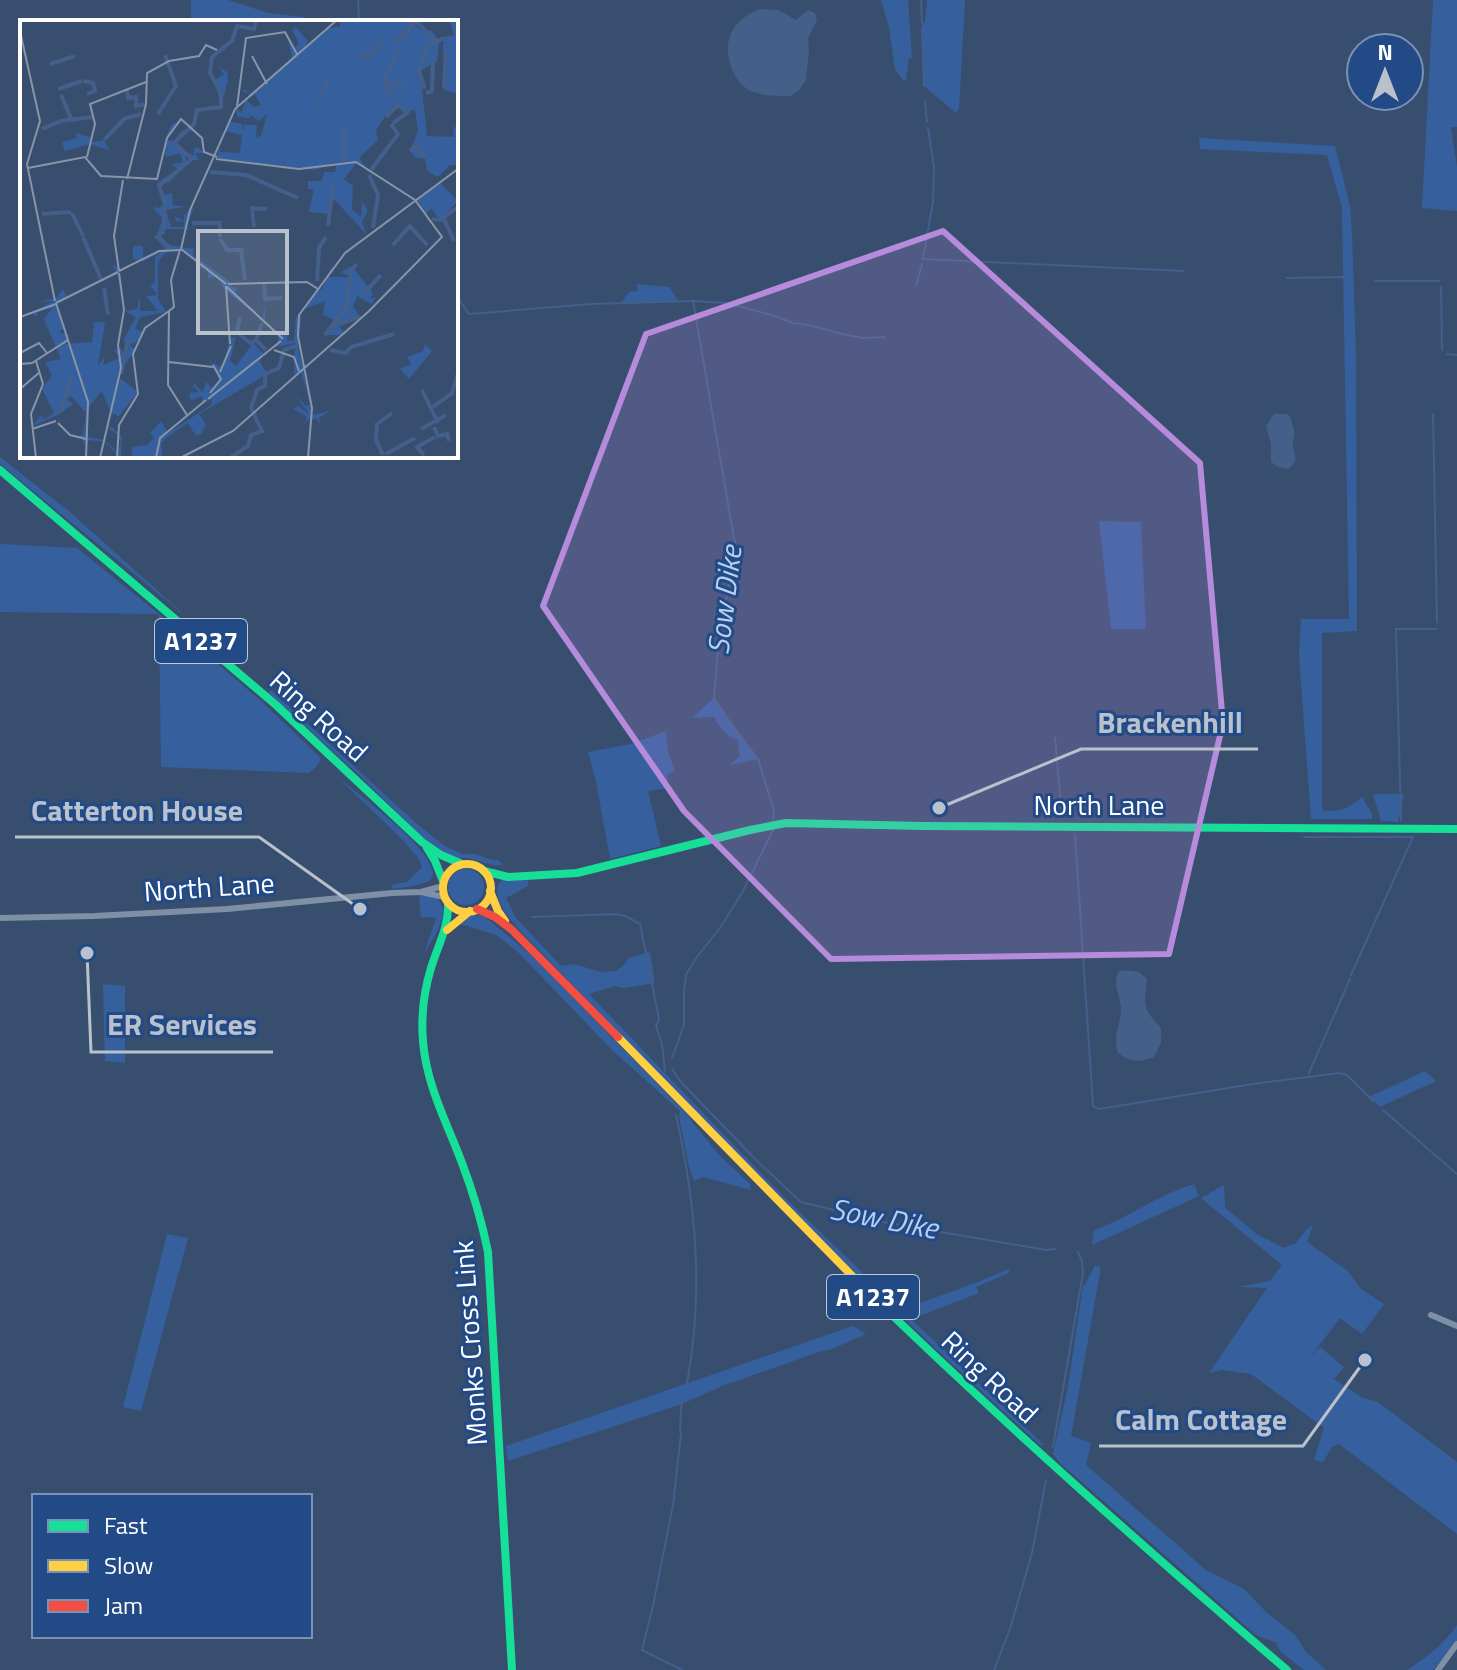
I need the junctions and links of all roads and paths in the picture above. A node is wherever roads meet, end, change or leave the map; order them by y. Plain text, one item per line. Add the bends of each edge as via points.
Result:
1 (0, 470) edge
2 (1457, 829) edge
3 (422, 842) junction
4 (462, 864) junction
5 (484, 871) junction
6 (508, 877) junction
7 (443, 884) junction
8 (490, 889) junction
9 (421, 892) junction
10 (446, 900) junction
11 (474, 910) junction
12 (0, 918) edge
13 (511, 929) junction
14 (447, 930) junction
15 (1431, 1315) dead end
16 (1457, 1326) edge
17 (1457, 1644) edge
18 (512, 1670) edge
19 (1287, 1670) edge
20 (1438, 1670) edge

1 - 3 main road, Ring Road / A1237 via 276,705
2 - 6 main road, North Lane via 773,825 577,873
3 - 4 main road, Ring Road / A1237
3 - 7 main road, Ring Road / A1237
4 - 5 main road
4 - 7 main road via 452,868
5 - 6 main road, North Lane
5 - 8 main road
6 - 8 main road, North Lane
7 - 9 street, North Lane
7 - 10 main road
8 - 11 main road via 487,900
8 - 13 main road, Ring Road / A1237
9 - 10 street, North Lane
9 - 12 street, North Lane via 227,909
10 - 11 main road via 458,910
10 - 14 main road, Monks Cross Link
11 - 13 main road, Ring Road / A1237
11 - 14 main road, Monks Cross Link
13 - 19 main road, Ring Road / A1237 via 941,1362
14 - 18 main road, Monks Cross Link via 428,982 423,1043 488,1252
15 - 16 street
17 - 20 street

